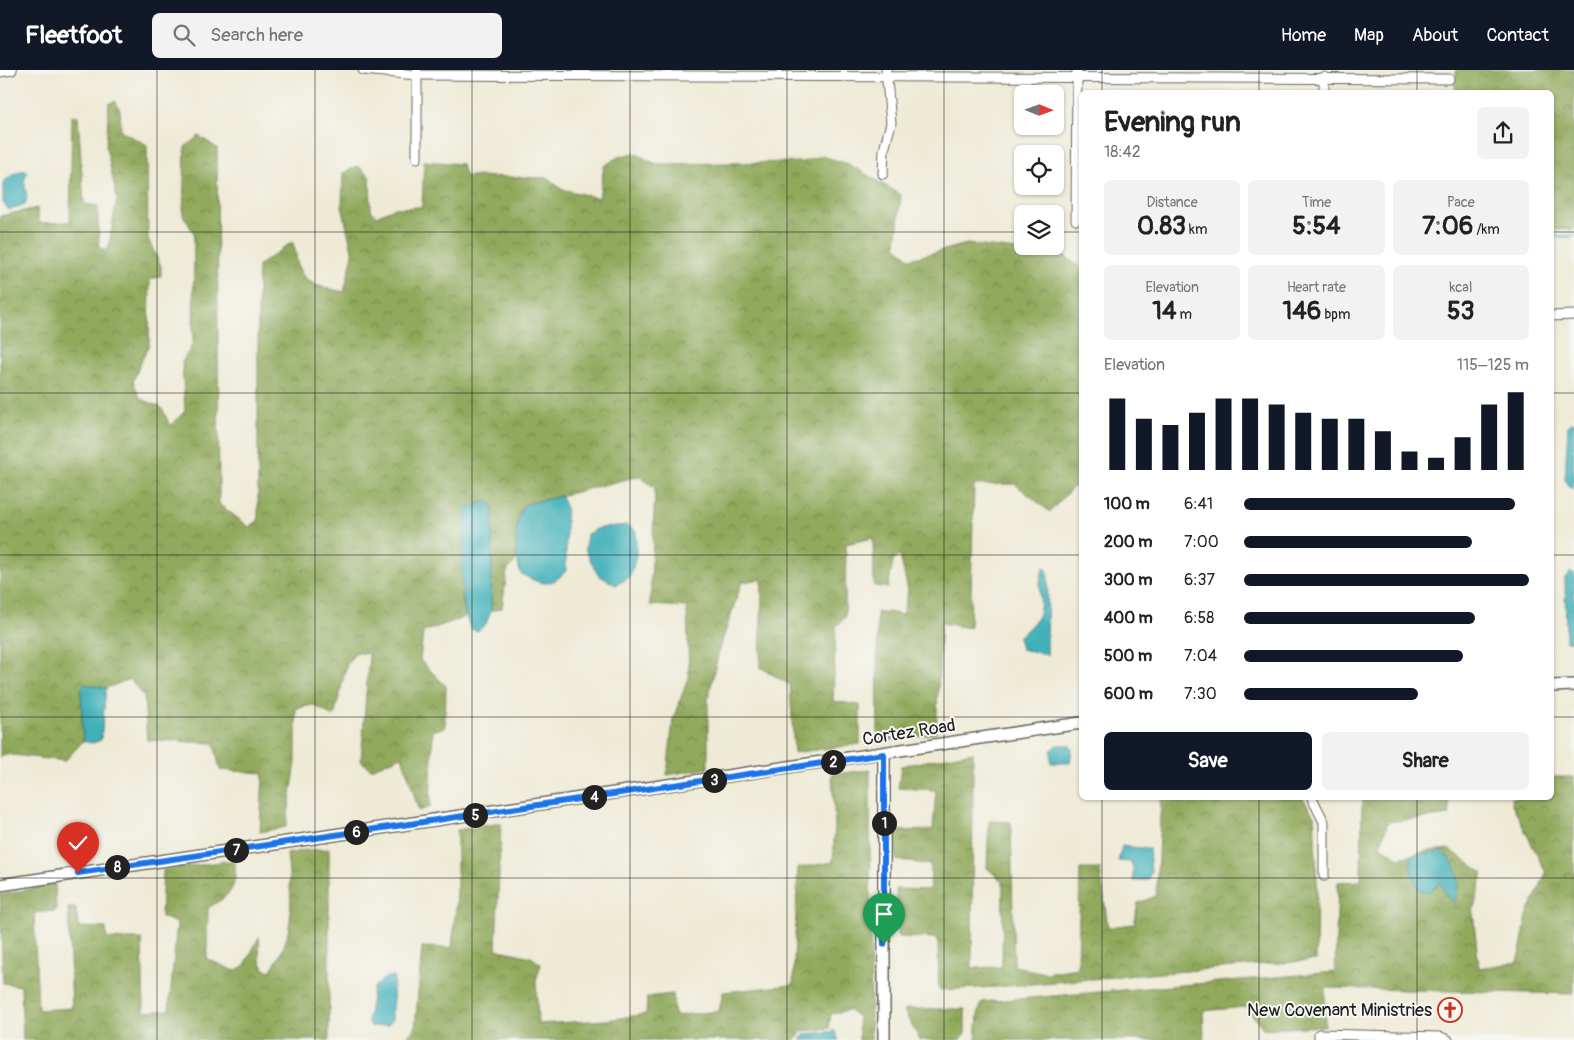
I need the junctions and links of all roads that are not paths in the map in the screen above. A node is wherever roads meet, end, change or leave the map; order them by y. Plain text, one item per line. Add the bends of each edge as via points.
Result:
1 (12, 70) edge
2 (362, 70) edge
3 (0, 72) edge
4 (417, 73) edge
5 (621, 73) edge
6 (886, 73) edge
7 (1078, 73) edge
8 (1324, 78) junction
9 (1449, 79) dead end
10 (1324, 90) edge
11 (417, 158) dead end
12 (883, 174) dead end
13 (1076, 220) dead end
14 (1554, 316) edge
15 (1574, 316) edge
16 (1574, 685) edge
17 (1554, 686) edge
18 (1079, 723) edge
19 (884, 754) junction
20 (1313, 800) edge
21 (1324, 876) dead end
22 (0, 885) edge
23 (1319, 1037) edge
24 (884, 1040) edge
25 (1448, 1040) edge

1 - 3 street
2 - 4 street
4 - 5 street
4 - 11 street
5 - 6 street
6 - 7 street
6 - 12 street via 891,122 884,150
7 - 8 street
7 - 13 street
8 - 9 street
8 - 10 street
14 - 15 street
16 - 17 street
18 - 19 street, Cortez Road
19 - 22 street, Cortez Road
19 - 24 street
20 - 21 street via 1324,822
23 - 25 street via 1440,1037

